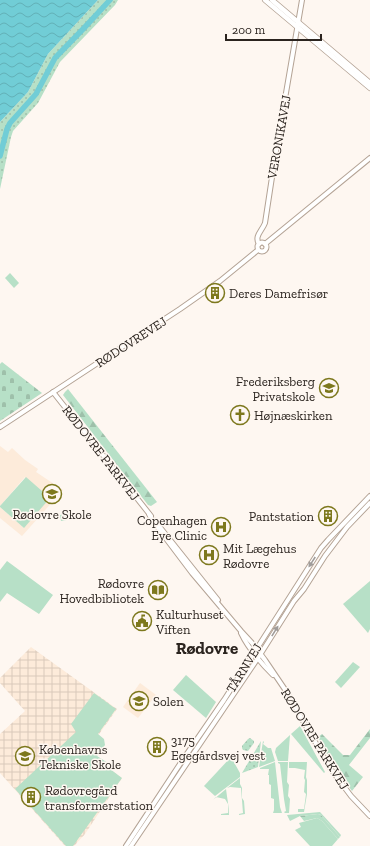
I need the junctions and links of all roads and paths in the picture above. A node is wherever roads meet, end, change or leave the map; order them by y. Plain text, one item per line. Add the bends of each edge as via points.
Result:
1 (265, 0) edge
2 (272, 0) edge
3 (302, 0) edge
4 (298, 25) junction
5 (370, 83) edge
6 (370, 88) edge
7 (370, 158) edge
8 (259, 244) junction
9 (265, 244) junction
10 (258, 250) junction
11 (53, 392) junction
12 (0, 427) edge
13 (370, 496) edge
14 (370, 503) edge
15 (255, 650) junction
16 (259, 656) junction
17 (370, 816) edge
18 (126, 846) edge
19 (131, 846) edge

1 - 4 main road
2 - 4 main road
3 - 4 street, VERONIKAVEJ
4 - 5 main road
4 - 6 main road
4 - 8 street, VERONIKAVEJ via 265,223 257,238
7 - 9 street
8 - 9 street
8 - 10 street
9 - 10 street via 265,251
10 - 11 street, RØDOVREVEJ via 180,309
11 - 12 street, RØDOVREVEJ
11 - 15 street, RØDOVRE PARKVEJ
13 -> 15 street, TÅRNVEJ via 326,541
16 -> 14 street, TÅRNVEJ via 331,547
15 - 16 street, RØDOVRE PARKVEJ
15 - 18 street, TÅRNVEJ
16 - 17 street, RØDOVRE PARKVEJ via 274,672 330,768
16 - 19 street, TÅRNVEJ

